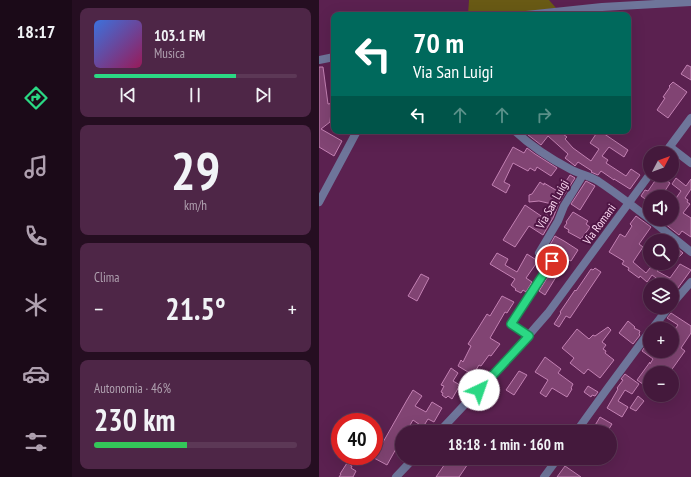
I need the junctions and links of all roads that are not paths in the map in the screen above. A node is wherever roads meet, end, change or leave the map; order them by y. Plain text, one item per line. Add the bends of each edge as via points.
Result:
1 (691, 2) edge
2 (559, 12) edge
3 (331, 58) edge
4 (319, 60) edge
5 (691, 118) edge
6 (355, 134) edge
7 (518, 134) edge
8 (670, 146) edge
9 (679, 156) edge
10 (691, 163) edge
11 (583, 175) junction
12 (644, 182) edge
13 (319, 202) edge
14 (629, 203) junction
15 (691, 252) edge
16 (691, 282) edge
17 (679, 296) edge
18 (664, 314) edge
19 (657, 322) edge
20 (529, 336) junction
21 (643, 341) edge
22 (446, 425) edge
23 (581, 425) edge
24 (407, 465) edge
25 (553, 465) edge
26 (396, 477) edge
27 (544, 477) edge

1 - 2 street
3 - 4 street
5 - 8 street
6 - 13 street
7 - 11 street via 550,158
9 - 10 street
11 - 14 street via 596,180
11 - 20 street, Via San Luigi via 539,253 552,261 511,324
12 - 14 street, Via Romani
14 - 15 street
14 - 20 street, Via Romani
16 - 17 street
18 - 19 street
20 - 22 street, Via Romani
21 - 23 street
24 - 26 street
25 - 27 street

